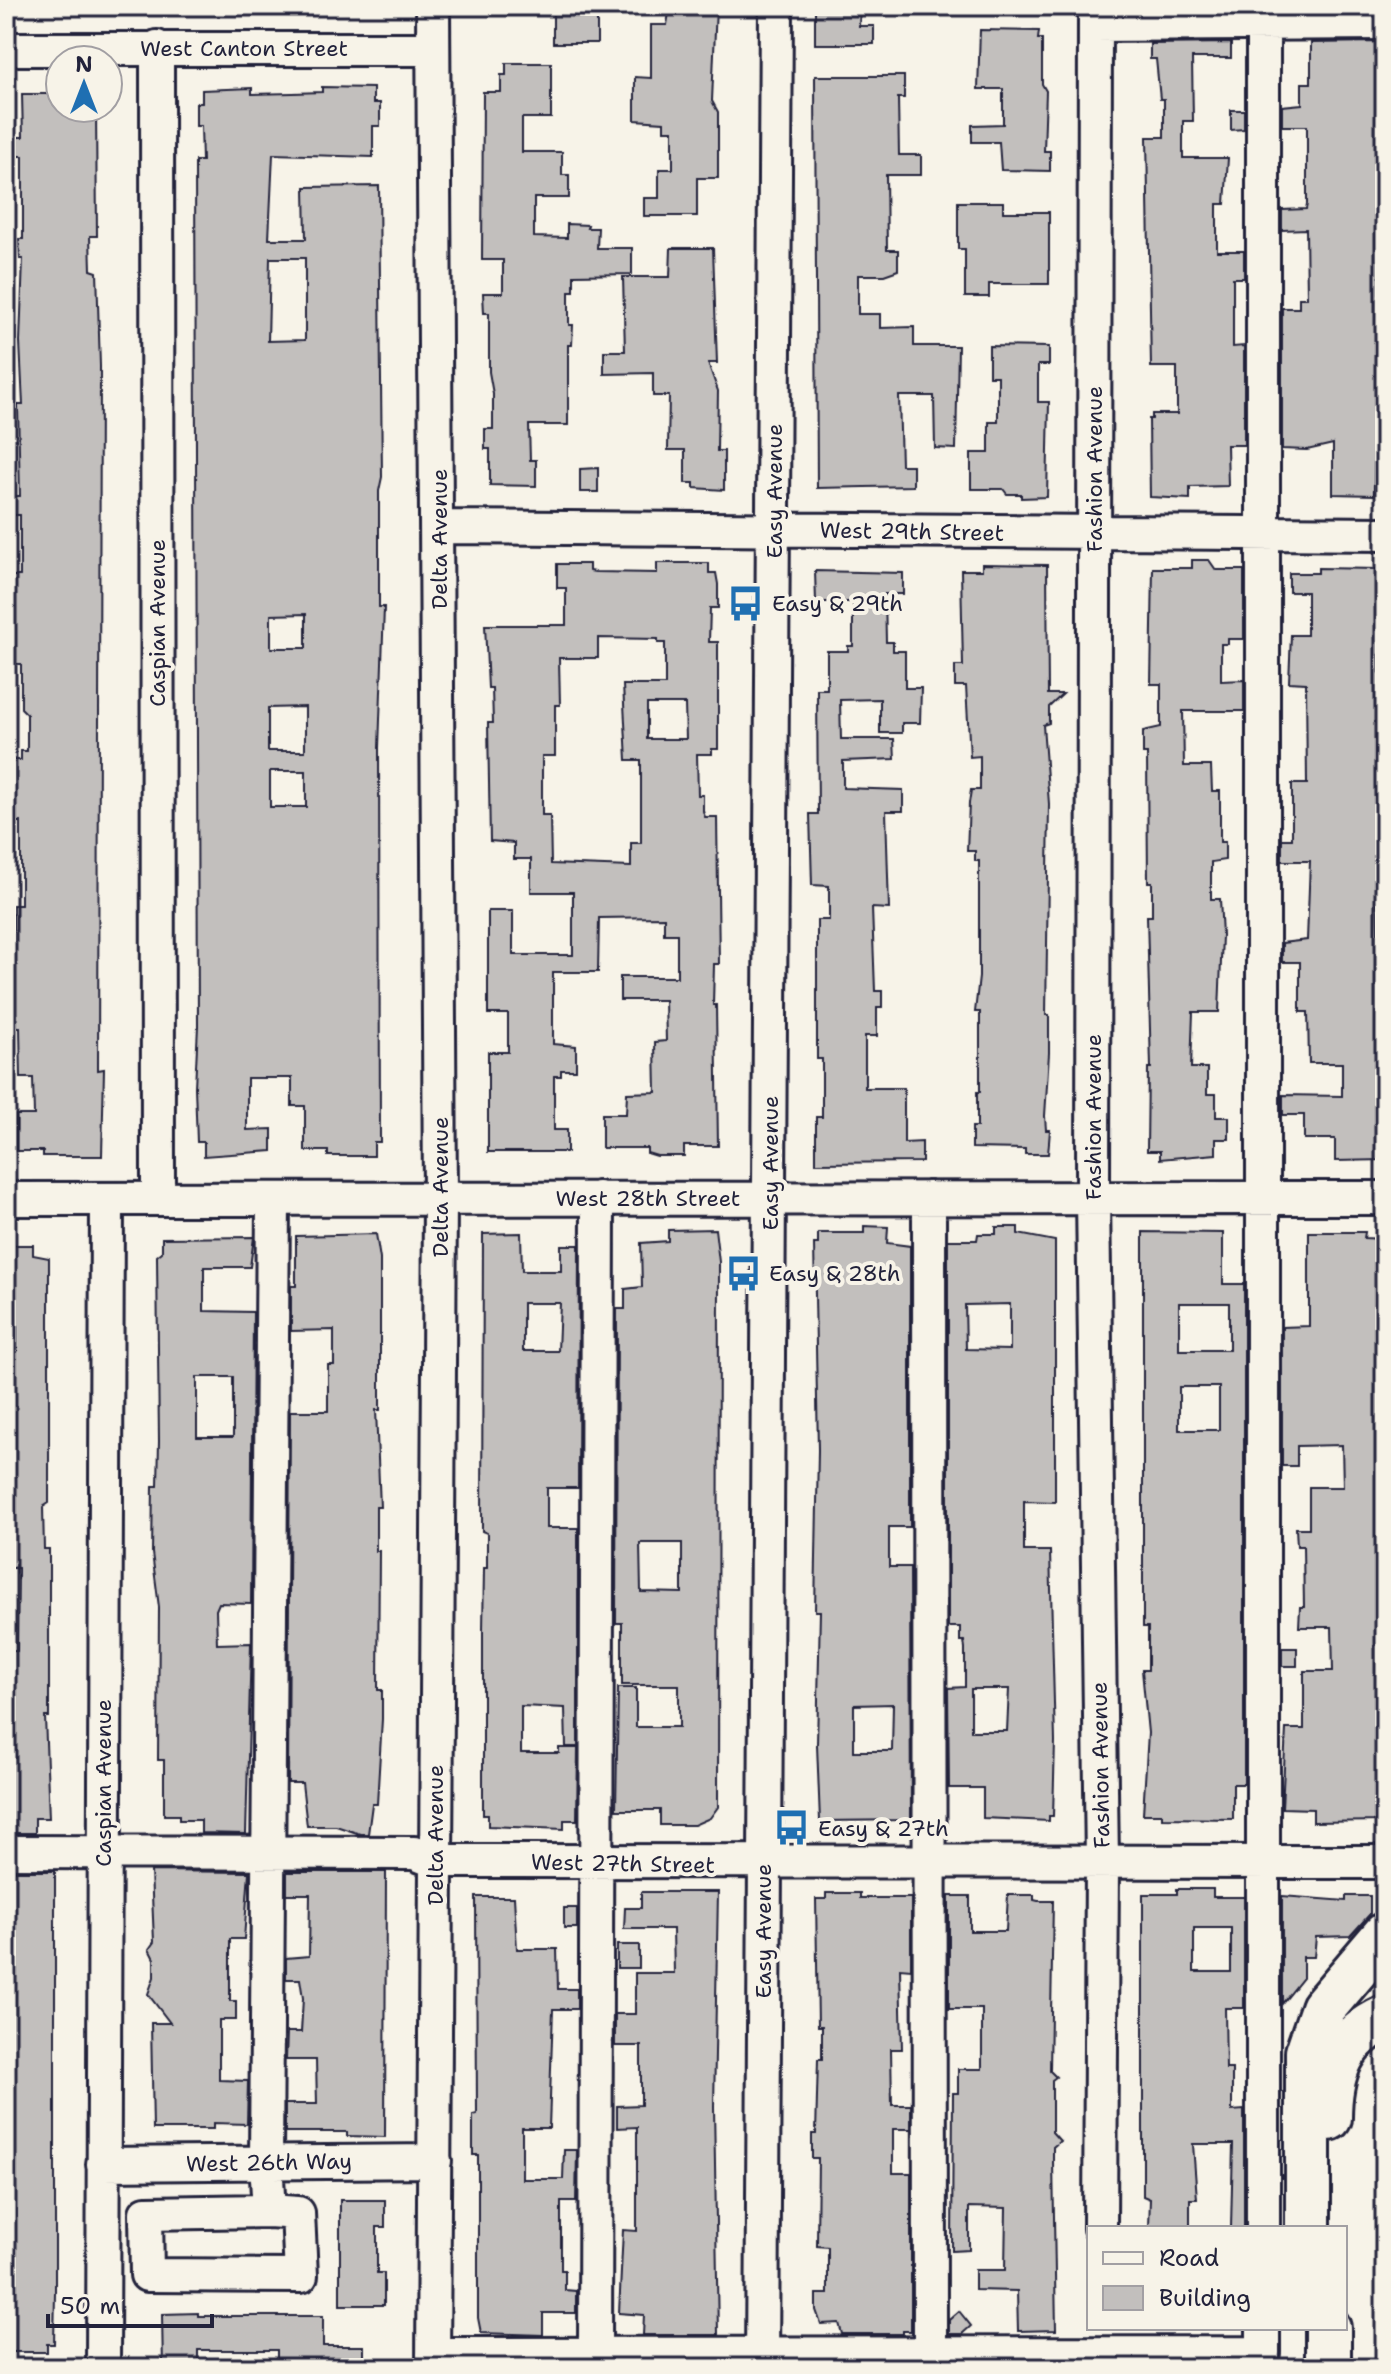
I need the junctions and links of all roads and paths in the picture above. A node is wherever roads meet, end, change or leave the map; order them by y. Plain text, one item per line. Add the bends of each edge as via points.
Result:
1 (433, 6) edge
2 (776, 6) edge
3 (1095, 15) edge
4 (1385, 23) edge
5 (1263, 24) junction
6 (157, 47) junction
7 (6, 49) edge
8 (433, 49) junction
9 (439, 527) junction
10 (774, 529) junction
11 (1094, 532) junction
12 (1263, 533) junction
13 (1385, 534) edge
14 (440, 1198) junction
15 (598, 1198) junction
16 (770, 1198) junction
17 (929, 1198) junction
18 (1093, 1198) junction
19 (1263, 1198) junction
20 (1385, 1198) edge
21 (6, 1199) edge
22 (107, 1199) junction
23 (158, 1199) junction
24 (273, 1199) junction
25 (6, 1852) edge
26 (268, 1852) junction
27 (102, 1853) junction
28 (434, 1861) junction
29 (1263, 1861) junction
30 (1102, 1862) junction
31 (1385, 1862) edge
32 (597, 1863) junction
33 (930, 1863) junction
34 (763, 1864) junction
35 (1385, 1935) edge
36 (1385, 2018) edge
37 (435, 2161) junction
38 (266, 2162) junction
39 (103, 2164) junction
40 (269, 2211) junction
41 (1100, 2226) edge
42 (1263, 2226) edge
43 (1308, 2226) edge
44 (1328, 2226) edge
45 (1263, 2330) edge
46 (1308, 2330) edge
47 (1328, 2330) edge
48 (1099, 2350) edge
49 (595, 2354) junction
50 (930, 2354) junction
51 (1232, 2360) edge
52 (433, 2361) edge
53 (705, 2361) edge
54 (762, 2361) edge
55 (103, 2368) edge
56 (1308, 2368) edge
57 (1328, 2368) edge

1 - 8 street, Delta Avenue
2 - 10 street, Easy Avenue
3 - 5 street
3 - 11 street, Fashion Avenue
4 - 5 street
5 - 12 street
6 - 7 street, West Canton Street
6 - 8 street, West Canton Street
6 - 23 street, Caspian Avenue
8 - 9 street, Delta Avenue
9 - 10 street, West 29th Street
9 - 14 street, Delta Avenue
10 - 11 street, West 29th Street
10 - 16 street, Easy Avenue
11 - 12 street, West 29th Street
11 - 18 street, Fashion Avenue
12 - 13 street, West 29th Street
12 - 19 street
14 - 15 street, West 28th Street
14 - 24 street, West 28th Street
14 - 28 street, Delta Avenue
15 - 16 street, West 28th Street
15 - 32 street
16 - 17 street, West 28th Street
16 - 34 street, Easy Avenue
17 - 18 street, West 28th Street
17 - 33 street
18 - 19 street, West 28th Street
18 - 30 street, Fashion Avenue
19 - 20 street, West 28th Street
19 - 29 street
21 - 22 street, West 28th Street
22 - 23 street, West 28th Street
22 - 27 street, Caspian Avenue
23 - 24 street, West 28th Street
24 - 26 street
25 - 27 street, West 27th Street
26 - 27 street, West 27th Street
26 - 28 street, West 27th Street via 414,1853
26 - 38 street
27 - 39 street, Caspian Avenue
28 - 32 street, West 27th Street
28 - 37 street, Delta Avenue
29 - 30 street, West 27th Street
29 - 31 street, West 27th Street
29 - 42 street
30 - 33 street, West 27th Street
30 - 41 street, Fashion Avenue
32 - 34 street, West 27th Street
32 - 49 street
33 - 34 street, West 27th Street
33 - 50 street
34 - 54 street, Easy Avenue
35 - 43 highway via 1323,2008 1308,2052
36 - 44 highway via 1346,2047 1332,2076
37 - 38 street, West 26th Way
37 - 52 street, Delta Avenue
38 - 39 street, West 26th Way
38 - 40 street
39 - 55 street, Caspian Avenue
40 - 40 street via 298,2213 301,2276 147,2275 146,2213
45 - 51 street via 1263,2353
46 - 56 highway
47 - 57 highway
48 - 50 street
48 - 51 street
49 - 52 street
49 - 53 street
50 - 54 street
53 - 54 street

